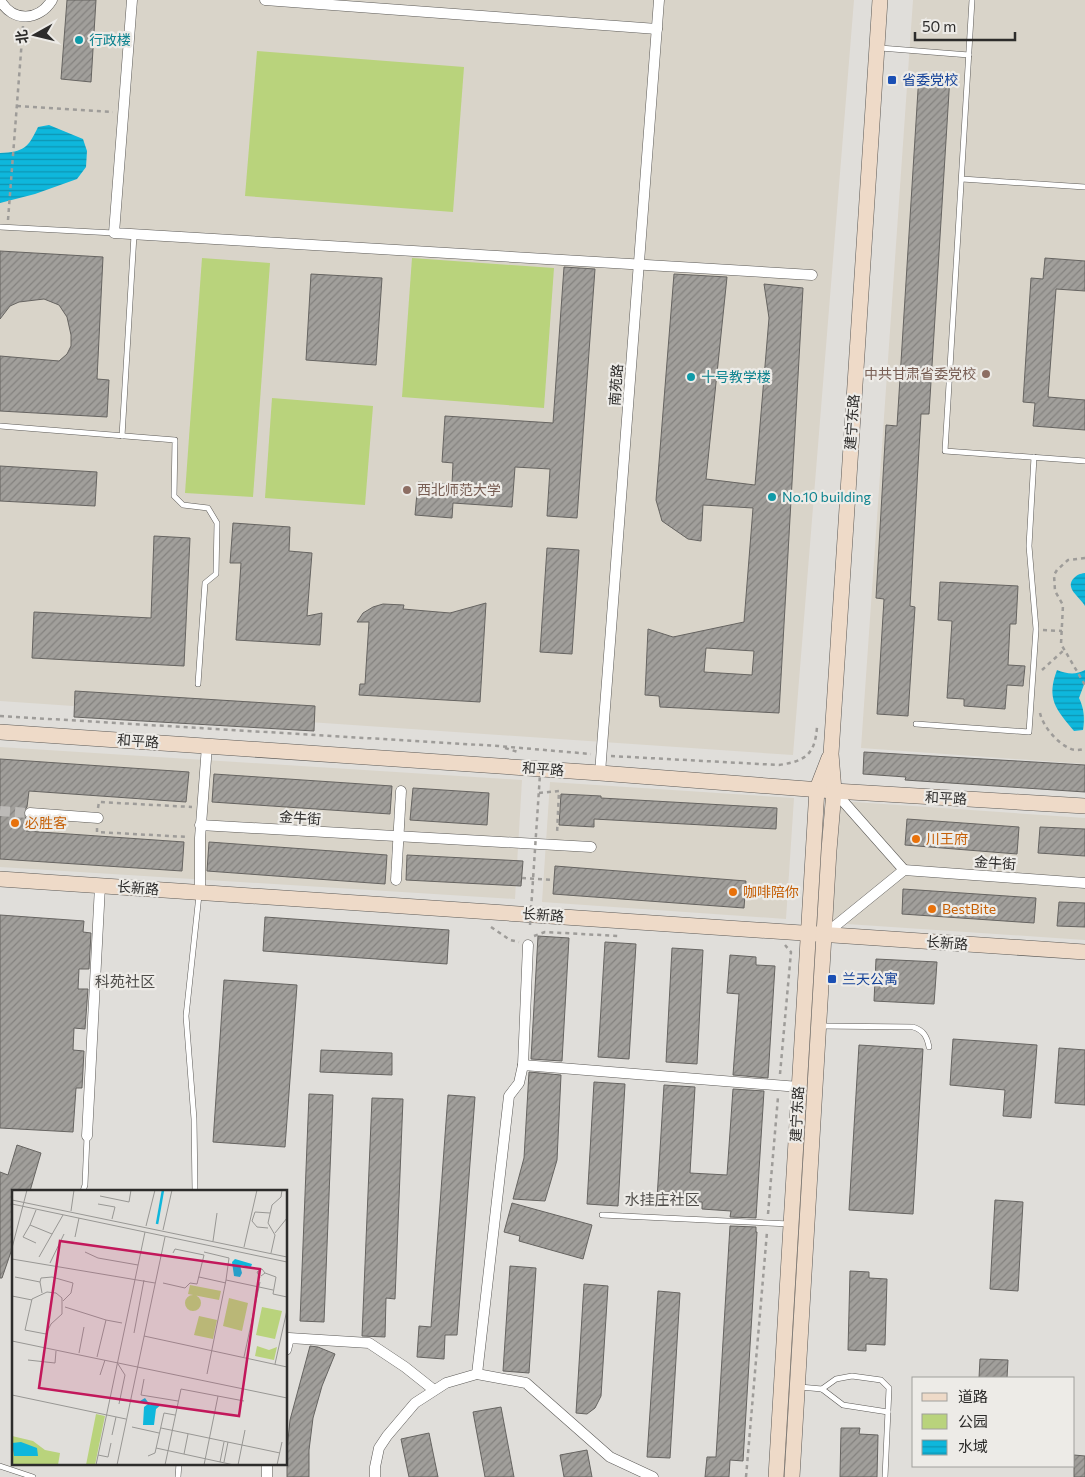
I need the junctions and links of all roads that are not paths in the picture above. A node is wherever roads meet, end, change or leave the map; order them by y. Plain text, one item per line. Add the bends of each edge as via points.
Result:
1 (0, 0) edge
2 (52, 0) edge
3 (132, 0) edge
4 (265, 0) edge
5 (659, 0) edge
6 (880, 0) edge
7 (972, 0) edge
8 (657, 29) junction
9 (876, 48) junction
10 (969, 55) junction
11 (962, 179) junction
12 (1085, 187) edge
13 (0, 228) edge
14 (114, 233) junction
15 (134, 234) junction
16 (639, 264) junction
17 (812, 275) dead end
18 (0, 426) edge
19 (122, 436) junction
20 (1034, 457) junction
21 (1085, 461) edge
22 (198, 684) dead end
23 (916, 724) dead end
24 (0, 732) edge
25 (207, 746) junction
26 (831, 754) junction
27 (600, 773) junction
28 (817, 789) junction
29 (401, 791) dead end
30 (834, 791) junction
31 (1085, 806) edge
32 (30, 813) tunnel mouth
33 (98, 818) road end
34 (200, 825) junction
35 (398, 838) junction
36 (591, 847) dead end
37 (904, 870) junction
38 (0, 879) edge
39 (396, 880) dead end
40 (1085, 883) edge
41 (100, 886) junction
42 (200, 892) junction
43 (808, 934) junction
44 (824, 934) junction
45 (528, 945) road end
46 (1085, 952) edge
47 (818, 1026) junction
48 (929, 1047) dead end
49 (523, 1065) junction
50 (799, 1087) junction
51 (86, 1136) joint
52 (83, 1190) edge
53 (195, 1190) edge
54 (602, 1215) dead end
55 (791, 1224) junction
56 (288, 1342) edge
57 (477, 1374) junction
58 (797, 1387) junction
59 (822, 1389) junction
60 (434, 1390) junction
61 (888, 1412) junction
62 (179, 1464) edge
63 (267, 1464) edge
64 (0, 1466) edge
65 (33, 1477) edge
66 (178, 1477) edge
67 (267, 1477) edge
68 (376, 1477) edge
69 (653, 1477) edge
70 (776, 1477) edge
71 (792, 1477) edge
72 (885, 1477) edge

1 - 2 street via 13,14 24,17 35,16 45,10
3 - 14 street
4 - 8 street
5 - 8 street, 南苑路
6 - 9 main road, 建宁东路
7 - 10 lane
8 - 16 street, 南苑路
9 - 10 lane
9 - 26 main road, 建宁东路
10 - 11 lane
11 - 12 lane
11 - 20 lane via 945,451
13 - 14 lane
14 - 15 street
15 - 16 street
15 - 19 lane
16 - 17 street
16 - 27 street, 南苑路
18 - 19 lane
19 - 22 lane via 175,440 174,496 183,505 208,508 218,523 216,574 205,583
20 - 21 lane
20 - 23 lane via 1029,546 1036,629 1029,732
24 - 25 main road, 和平路
25 - 27 main road, 和平路
25 - 34 street
26 - 28 main road, 建宁东路
26 - 30 main road, 建宁东路
27 - 28 main road, 和平路
28 - 30 main road, 和平路
28 - 43 main road, 建宁东路
29 - 35 street
30 - 31 main road, 和平路
30 - 37 street
30 - 44 main road, 建宁东路
32 - 33 street
34 - 35 street, 金牛街
34 - 42 street
35 - 36 street, 金牛街
35 - 39 street
37 - 40 street, 金牛街
37 - 44 street
38 - 41 main road, 长新路
41 - 42 main road, 长新路
41 - 51 street
42 - 43 main road, 长新路
42 - 53 lane via 186,1016 194,1119
43 - 44 main road, 长新路
43 - 50 main road, 建宁东路
44 - 46 main road, 长新路
44 - 47 main road, 建宁东路
45 - 49 street
47 - 48 lane via 913,1027 922,1031
47 - 58 main road, 建宁东路
49 - 50 street
49 - 57 street via 520,1083 508,1096
50 - 55 main road, 建宁东路
51 - 52 lane
54 - 55 lane
55 - 70 main road, 建宁东路
56 - 60 street via 289,1338 369,1343
57 - 60 street
57 - 69 street via 526,1383 610,1458
58 - 59 lane
58 - 71 main road, 建宁东路
59 - 61 lane via 843,1405
59 - 61 lane via 836,1379 852,1376 881,1380 889,1388
60 - 68 street via 415,1403 379,1448
61 - 72 lane
62 - 66 lane
63 - 67 street
64 - 65 lane

